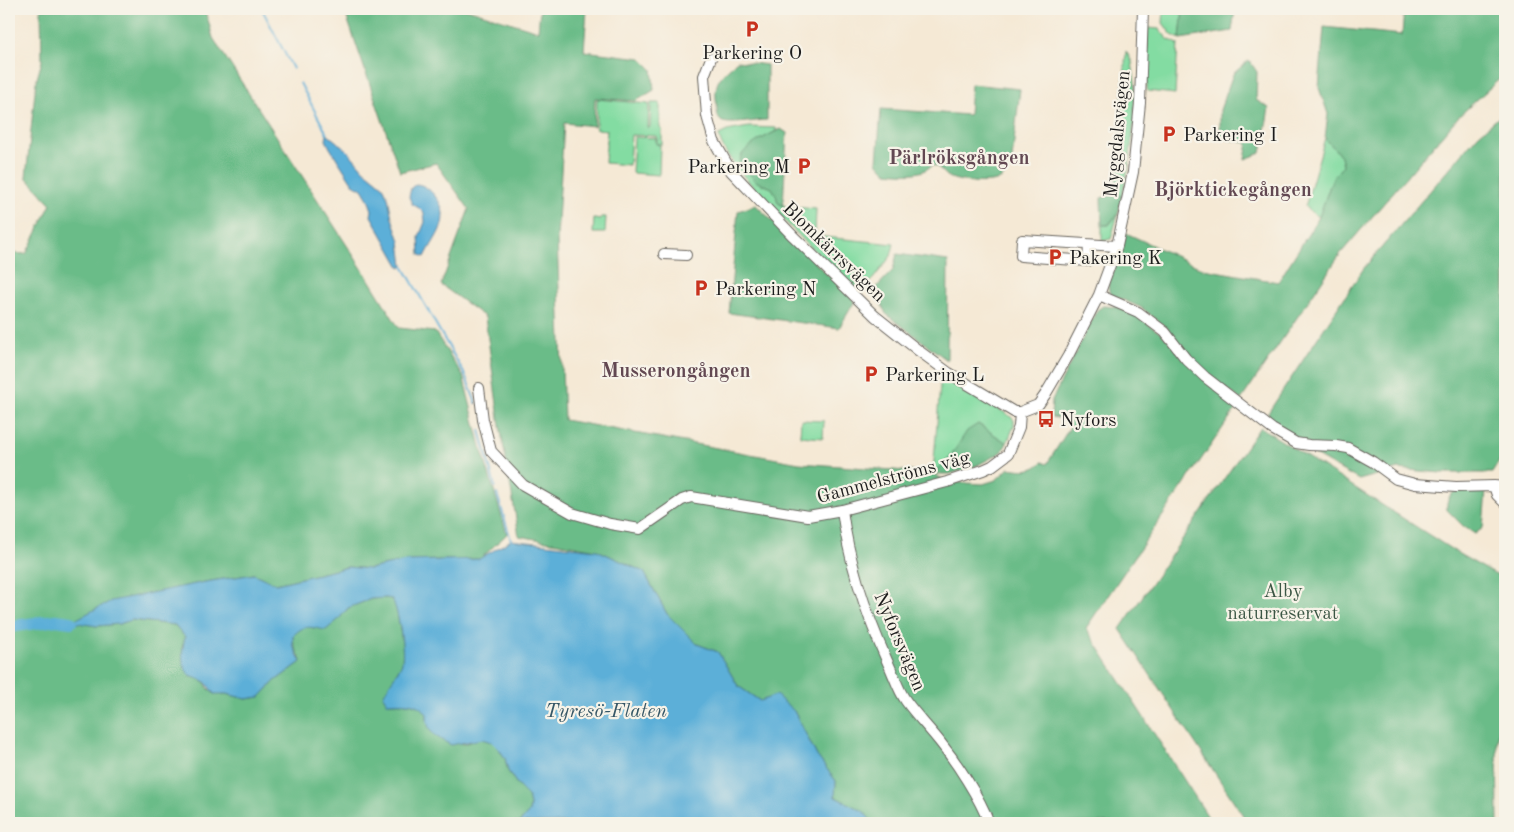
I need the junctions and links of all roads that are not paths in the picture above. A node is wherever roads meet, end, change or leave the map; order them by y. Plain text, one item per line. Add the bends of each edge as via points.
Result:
1 (1142, 9) edge
2 (711, 58) dead end
3 (1089, 244) junction
4 (1117, 246) junction
5 (664, 254) dead end
6 (686, 255) dead end
7 (1099, 296) junction
8 (479, 388) dead end
9 (1020, 412) junction
10 (1494, 486) junction
11 (1505, 487) edge
12 (1505, 503) edge
13 (842, 510) junction
14 (989, 823) edge

1 - 4 street, Myggdalsvägen via 1140,103 1133,172
2 - 9 street, Blomkärrsvägen via 704,76 707,116 714,141 736,176 875,316 949,373 1014,412
3 - 3 street via 1088,261 1021,256 1022,240
3 - 4 street
4 - 7 street, Myggdalsvägen
5 - 6 street
7 - 9 street, Myggdalsvägen via 1045,395 1038,405
7 - 10 street via 1138,312 1165,332 1186,360 1205,377 1272,429 1296,443 1348,448 1396,479 1415,484
8 - 13 street, Gammelströms väg via 491,451 524,485 572,512 640,529 691,497 808,516
9 - 13 street, Gammelströms väg via 1019,427 1008,454 983,470
10 - 11 street
10 - 12 street
13 - 14 street, Nyforsvägen via 865,608 905,700 942,744

